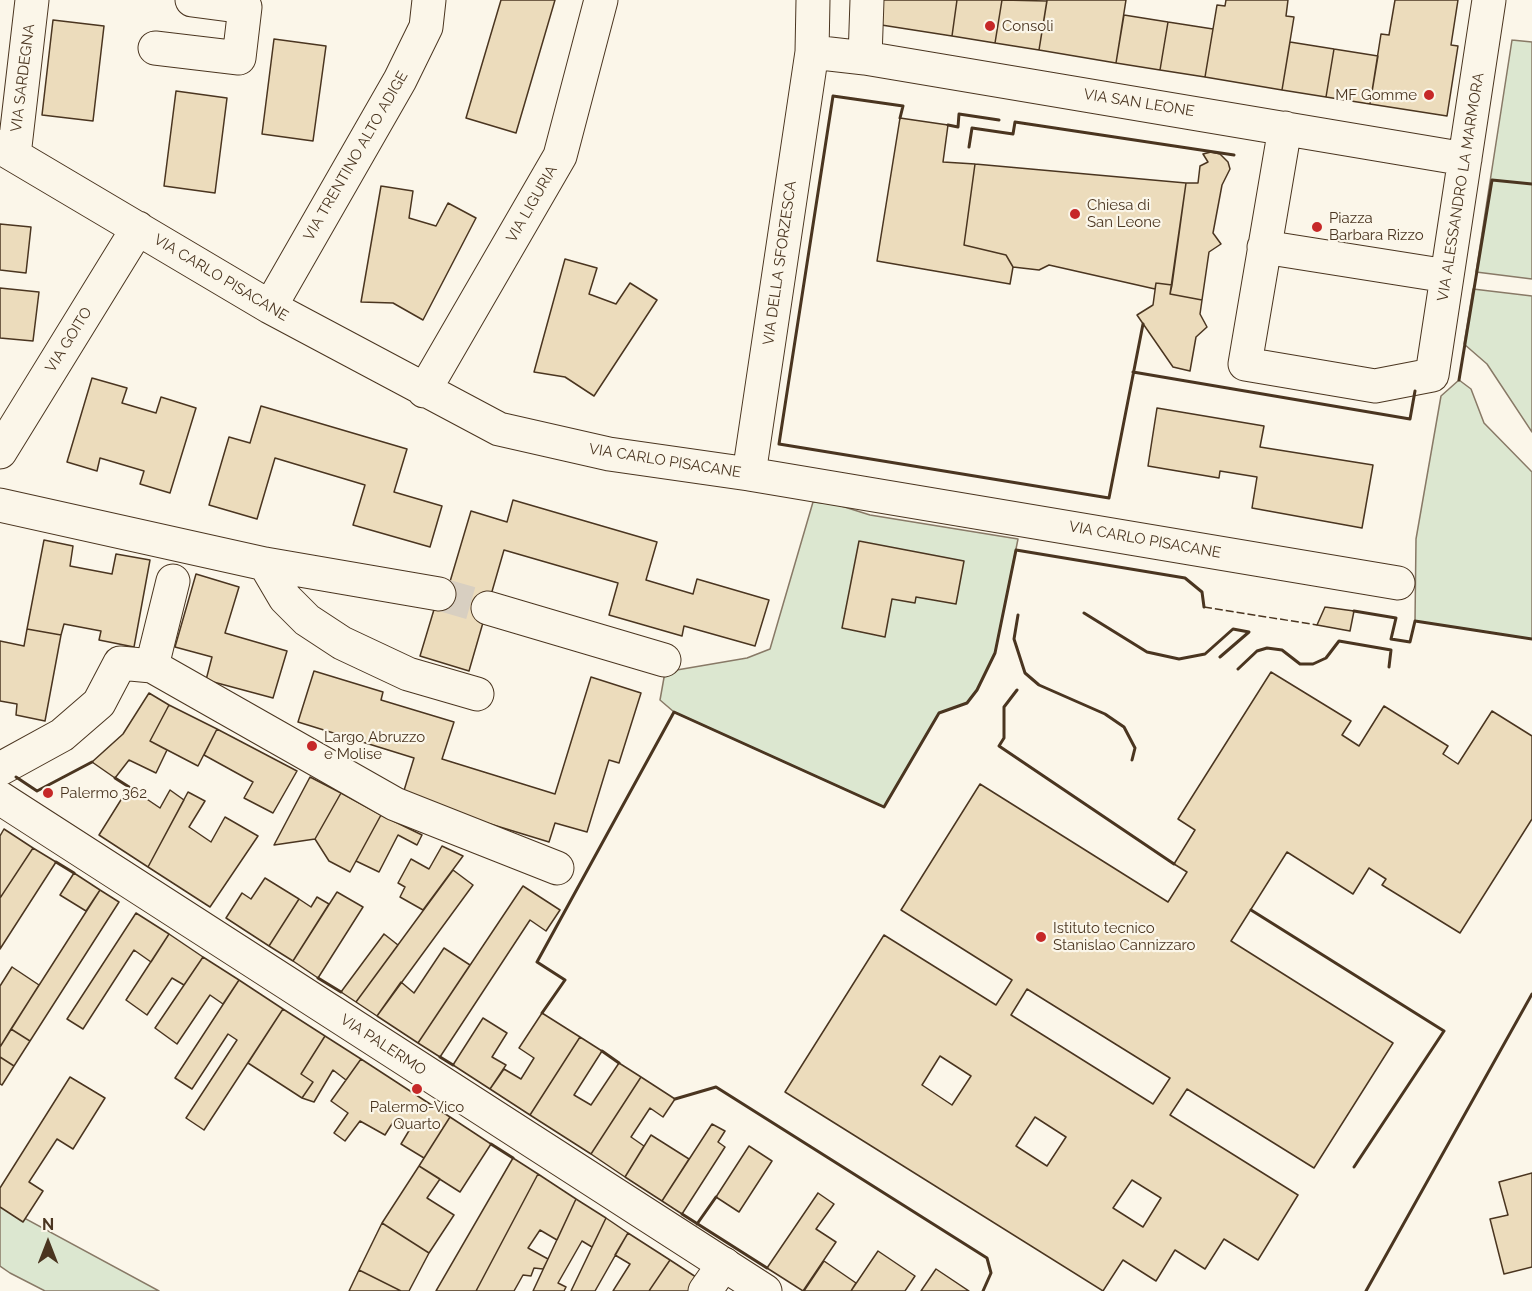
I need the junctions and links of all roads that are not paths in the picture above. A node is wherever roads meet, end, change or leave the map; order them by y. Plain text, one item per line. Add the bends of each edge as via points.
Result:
1 (32, 0) edge
2 (192, 0) edge
3 (429, 0) edge
4 (601, 0) edge
5 (813, 0) edge
6 (867, 0) edge
7 (1489, 0) edge
8 (155, 48) dead end
9 (812, 52) junction
10 (865, 57) junction
11 (1285, 128) junction
12 (7, 151) edge
13 (1465, 159) junction
14 (138, 228) junction
15 (1264, 247) junction
16 (1447, 276) junction
17 (270, 308) junction
18 (424, 391) junction
19 (0, 452) edge
20 (749, 474) junction
21 (0, 505) edge
22 (265, 564) junction
23 (173, 581) dead end
24 (1398, 583) dead end
25 (439, 594) tunnel mouth
26 (488, 608) tunnel mouth
27 (664, 660) dead end
28 (152, 666) junction
29 (477, 694) dead end
30 (0, 769) edge
31 (0, 798) edge
32 (557, 868) dead end
33 (724, 1264) junction
34 (705, 1291) edge
35 (765, 1291) edge

1 - 12 street, VIA SARDEGNA
2 - 8 street via 245,7 238,58
3 - 17 street, VIA TRENTINO ALTO ADIGE via 426,27 400,80
4 - 18 street, VIA LIGURIA via 560,156
5 - 9 street, VIA DELLA SFORZESCA
6 - 10 street
7 - 13 street, VIA ALESSANDRO LA MARMORA
9 - 10 street, VIA SAN LEONE
9 - 20 street, VIA DELLA SFORZESCA
10 - 11 street, VIA SAN LEONE
11 - 13 street, VIA SAN LEONE
11 - 15 street
12 - 14 street, VIA CARLO PISACANE
13 - 16 street, VIA ALESSANDRO LA MARMORA
14 - 17 street, VIA CARLO PISACANE
14 - 19 street, VIA GOITO
15 - 16 street
15 - 16 street, VIA ALESSANDRO LA MARMORA via 1245,364 1376,386 1432,375
17 - 18 street, VIA CARLO PISACANE
18 - 20 street, VIA CARLO PISACANE via 499,429 609,454
20 - 24 street, VIA CARLO PISACANE
21 - 22 street
22 - 25 street
22 - 29 street via 285,598 307,620 342,643 408,674
23 - 28 street
26 - 27 street
28 - 30 street via 120,663 99,703 62,735
28 - 32 street via 395,804
31 - 33 street, VIA PALERMO
33 - 34 street
33 - 35 street, VIA PALERMO

